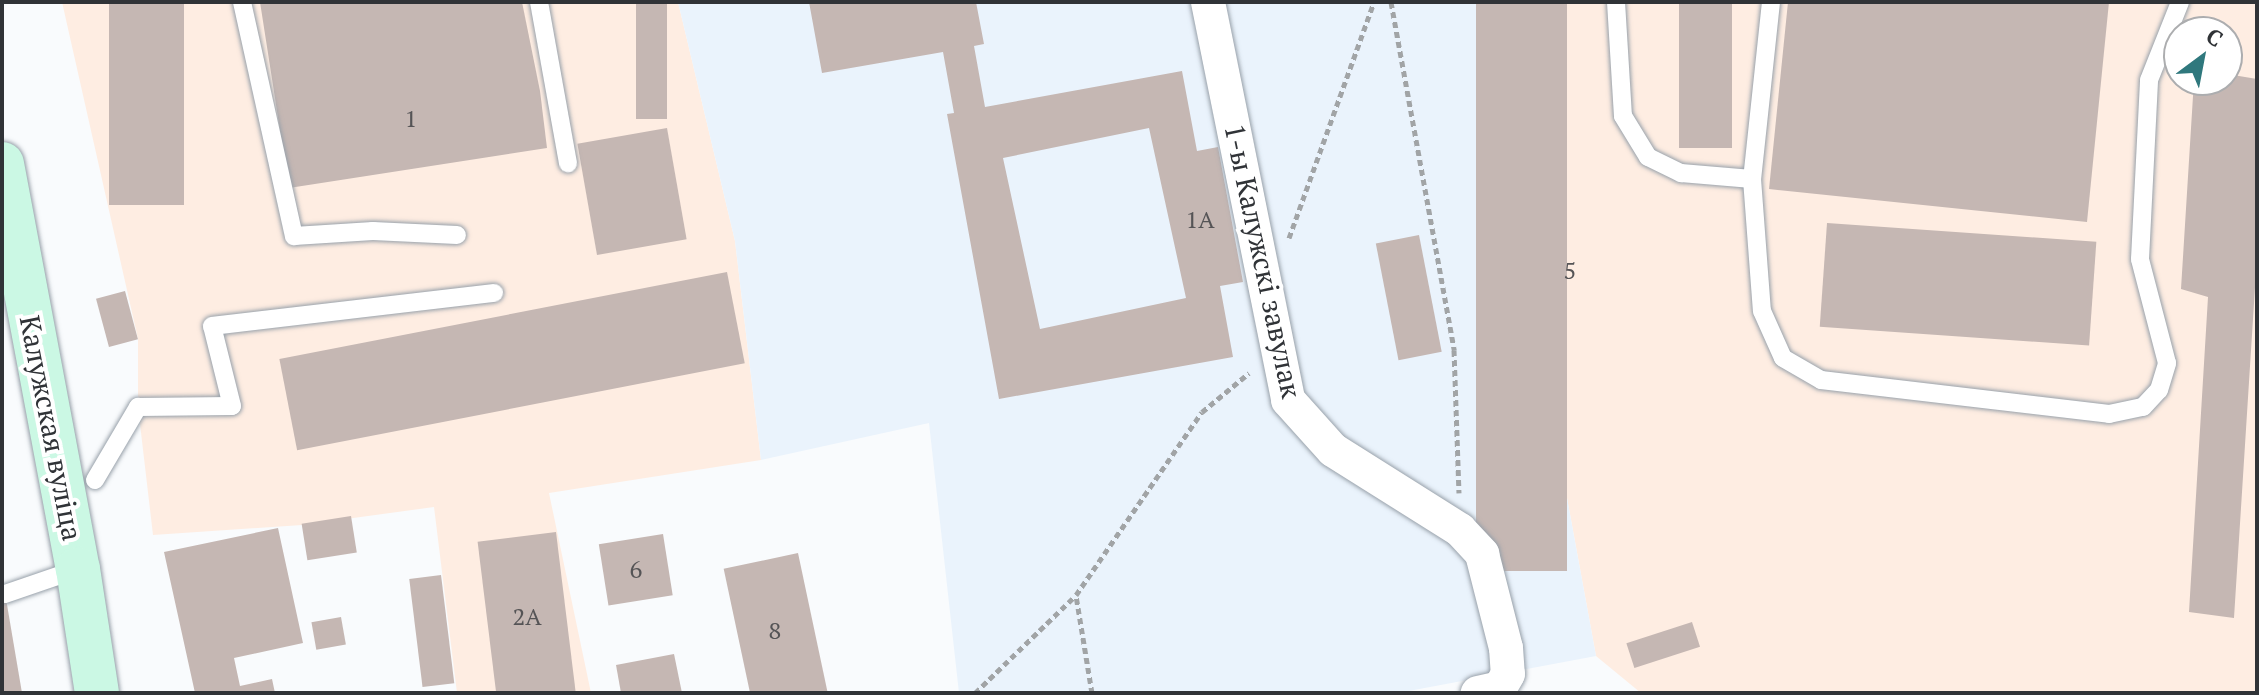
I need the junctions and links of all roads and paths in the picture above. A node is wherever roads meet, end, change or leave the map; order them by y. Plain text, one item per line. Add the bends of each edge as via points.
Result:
1 (242, 2) edge
2 (539, 2) edge
3 (1208, 2) edge
4 (1374, 2) edge
5 (1391, 2) edge
6 (1616, 2) edge
7 (1771, 2) edge
8 (2180, 2) edge
9 (568, 163) dead end
10 (2, 164) edge
11 (1752, 179) junction
12 (457, 235) dead end
13 (494, 293) dead end
14 (1271, 314) junction
15 (95, 480) dead end
16 (1460, 530) junction
17 (78, 569) junction
18 (5, 594) dead end
19 (1076, 595) junction
20 (97, 693) edge
21 (975, 693) edge
22 (1092, 693) edge
23 (1478, 693) edge

1 - 12 lane via 294,236 373,231
2 - 9 lane
3 - 14 street, 1-ы Калужскі завулак
4 - 14 path
5 - 16 path via 1454,350
6 - 11 lane via 1623,116 1648,157 1681,173
7 - 11 lane
8 - 11 lane via 2149,80 2140,259 2167,363 2159,390 2143,407 2109,414 1821,380 1783,358 1762,311
10 - 17 street, Калужская вуліца
13 - 15 lane via 212,326 232,406 138,407
14 - 16 street, 1-ы Калужскі завулак via 1288,400 1306,423 1333,450
14 - 19 path via 1247,376 1202,412
16 - 23 street, 1-ы Калужскі завулак via 1482,554 1506,648 1508,674 1500,688
17 - 18 lane
17 - 20 street, Калужская вуліца
19 - 21 path
19 - 22 path

